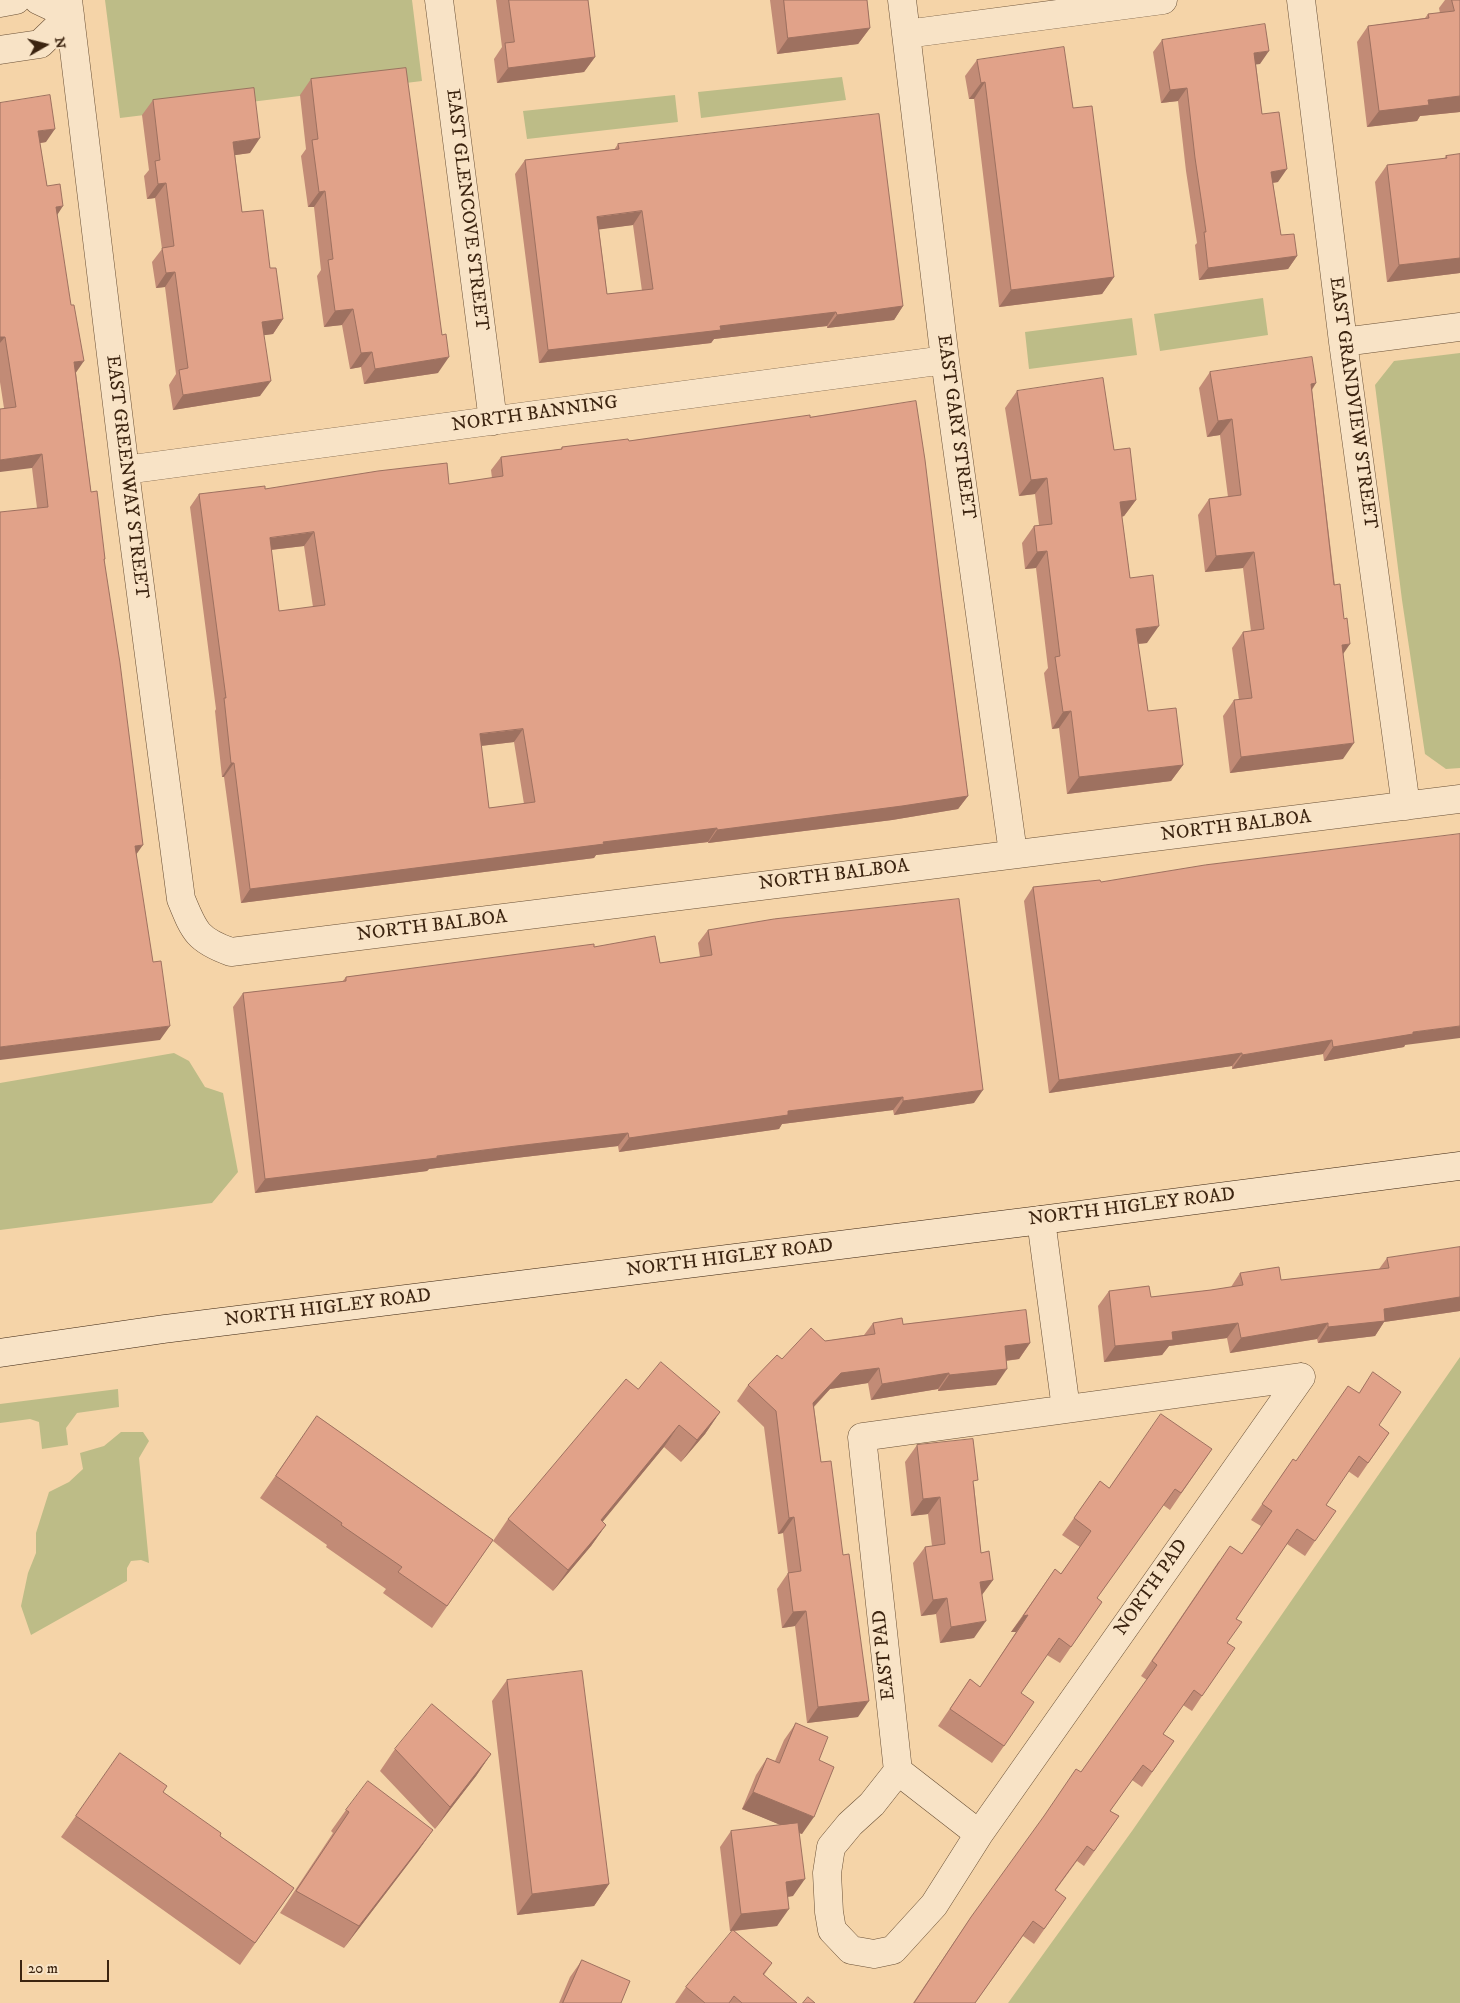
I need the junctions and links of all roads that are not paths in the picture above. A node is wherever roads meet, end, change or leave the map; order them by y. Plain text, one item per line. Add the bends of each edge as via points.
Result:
1 (16, 0) edge
2 (38, 0) edge
3 (439, 0) edge
4 (902, 0) edge
5 (1162, 0) edge
6 (1301, 0) edge
7 (0, 3) edge
8 (69, 8) edge
9 (906, 34) junction
10 (0, 50) edge
11 (1460, 327) edge
12 (1343, 342) junction
13 (945, 360) junction
14 (493, 421) junction
15 (125, 470) junction
16 (1460, 799) edge
17 (1406, 806) junction
18 (1013, 854) junction
19 (209, 944) joint
20 (1460, 1166) edge
21 (1041, 1220) junction
22 (0, 1353) edge
23 (1066, 1409) junction
24 (862, 1436) joint
25 (898, 1771) junction
26 (979, 1834) junction

1 - 7 street
2 - 8 street
3 - 14 street, EAST GLENCOVE STREET
4 - 9 street, EAST GARY STREET
5 - 9 street
6 - 12 street, EAST GRANDVIEW STREET
8 - 10 street via 40,44
8 - 15 street, EAST GREENWAY STREET
9 - 13 street, EAST GARY STREET
11 - 12 street
12 - 17 street, EAST GRANDVIEW STREET
13 - 14 street, NORTH BANNING
13 - 18 street, EAST GARY STREET
14 - 15 street, NORTH BANNING
15 - 19 street, EAST GREENWAY STREET via 181,899 192,926
16 - 17 street, NORTH BALBOA
17 - 18 street, NORTH BALBOA
18 - 19 street, NORTH BALBOA via 231,952
20 - 21 street, NORTH HIGLEY ROAD
21 - 22 street, NORTH HIGLEY ROAD via 164,1329
21 - 23 street
23 - 24 street, NORTH PAD
23 - 26 street, NORTH PAD via 1301,1377
24 - 25 street, EAST PAD
25 - 26 street
25 - 26 street, NORTH PAD via 831,1848 827,1873 832,1930 850,1950 874,1954 893,1950 934,1905

